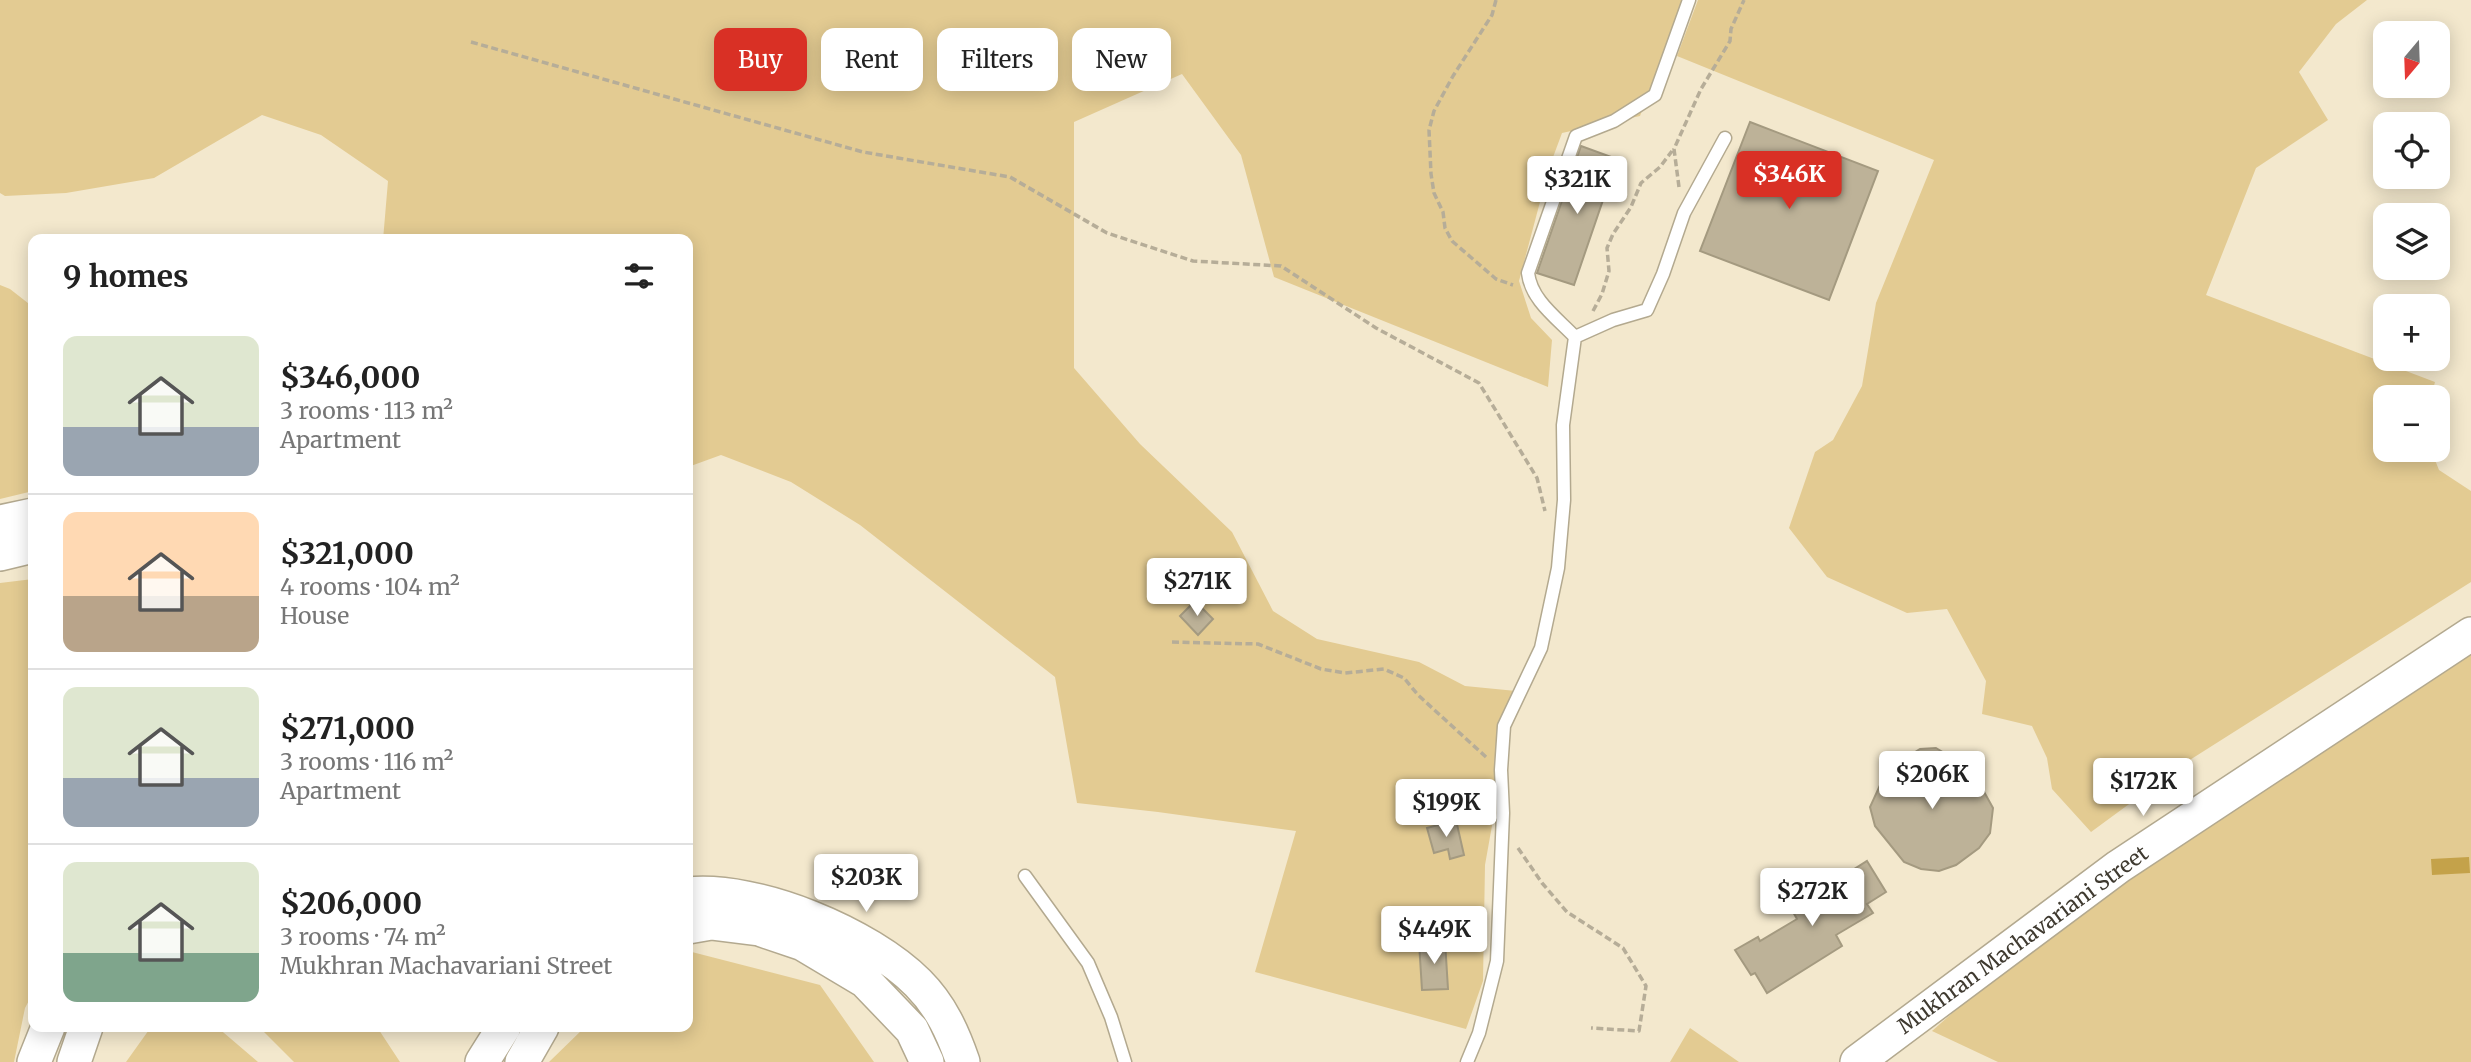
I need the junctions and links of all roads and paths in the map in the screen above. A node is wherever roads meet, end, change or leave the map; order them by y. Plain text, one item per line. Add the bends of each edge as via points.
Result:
1 (1496, 0) edge
2 (1689, 0) edge
3 (1745, 0) edge
4 (471, 42) dead end
5 (1725, 138) dead end
6 (1674, 149) junction
7 (1684, 213) junction
8 (1529, 286) junction
9 (1581, 334) junction
10 (28, 516) edge
11 (1546, 516) dead end
12 (0, 522) edge
13 (28, 546) edge
14 (0, 554) edge
15 (2471, 634) edge
16 (1172, 642) dead end
17 (1501, 770) junction
18 (1503, 813) junction
19 (1025, 876) dead end
20 (693, 894) edge
21 (693, 926) edge
22 (1591, 1028) dead end
23 (46, 1032) edge
24 (84, 1032) edge
25 (501, 1032) edge
26 (539, 1032) edge
27 (34, 1062) edge
28 (74, 1062) edge
29 (482, 1062) edge
30 (522, 1062) edge
31 (927, 1062) edge
32 (964, 1062) edge
33 (1125, 1062) edge
34 (1467, 1062) edge
35 (1857, 1062) edge

1 - 8 path via 1492,15 1434,111 1429,130 1431,174 1444,228 1452,241 1496,279
2 - 8 lane via 1655,95 1615,121 1576,136 1528,273
3 - 6 path via 1730,41 1701,89
4 - 11 path via 863,152 1010,177 1107,233 1192,261 1281,266 1376,328 1479,383 1537,478
5 - 7 lane
6 - 7 path
6 - 9 path via 1641,183 1613,234 1607,248 1609,271
7 - 9 lane via 1647,310
8 - 9 lane
9 - 17 lane via 1563,425 1564,500 1558,568 1541,648 1504,726
10 - 12 main road
13 - 14 main road
15 - 35 main road, Mukhran Machavariani Street via 2119,867
16 - 17 path via 1258,644 1321,670 1384,669 1404,678
17 - 18 lane
18 - 22 path via 1521,855 1542,883 1567,912 1623,948 1646,986 1639,1031
18 - 34 lane via 1497,961
19 - 33 lane via 1088,962
20 - 32 main road via 760,901 824,923 885,954 920,985 950,1025
21 - 31 main road via 711,923 759,929 803,944 865,981 912,1030
23 - 27 main road
24 - 28 main road
25 - 29 main road
26 - 30 main road

